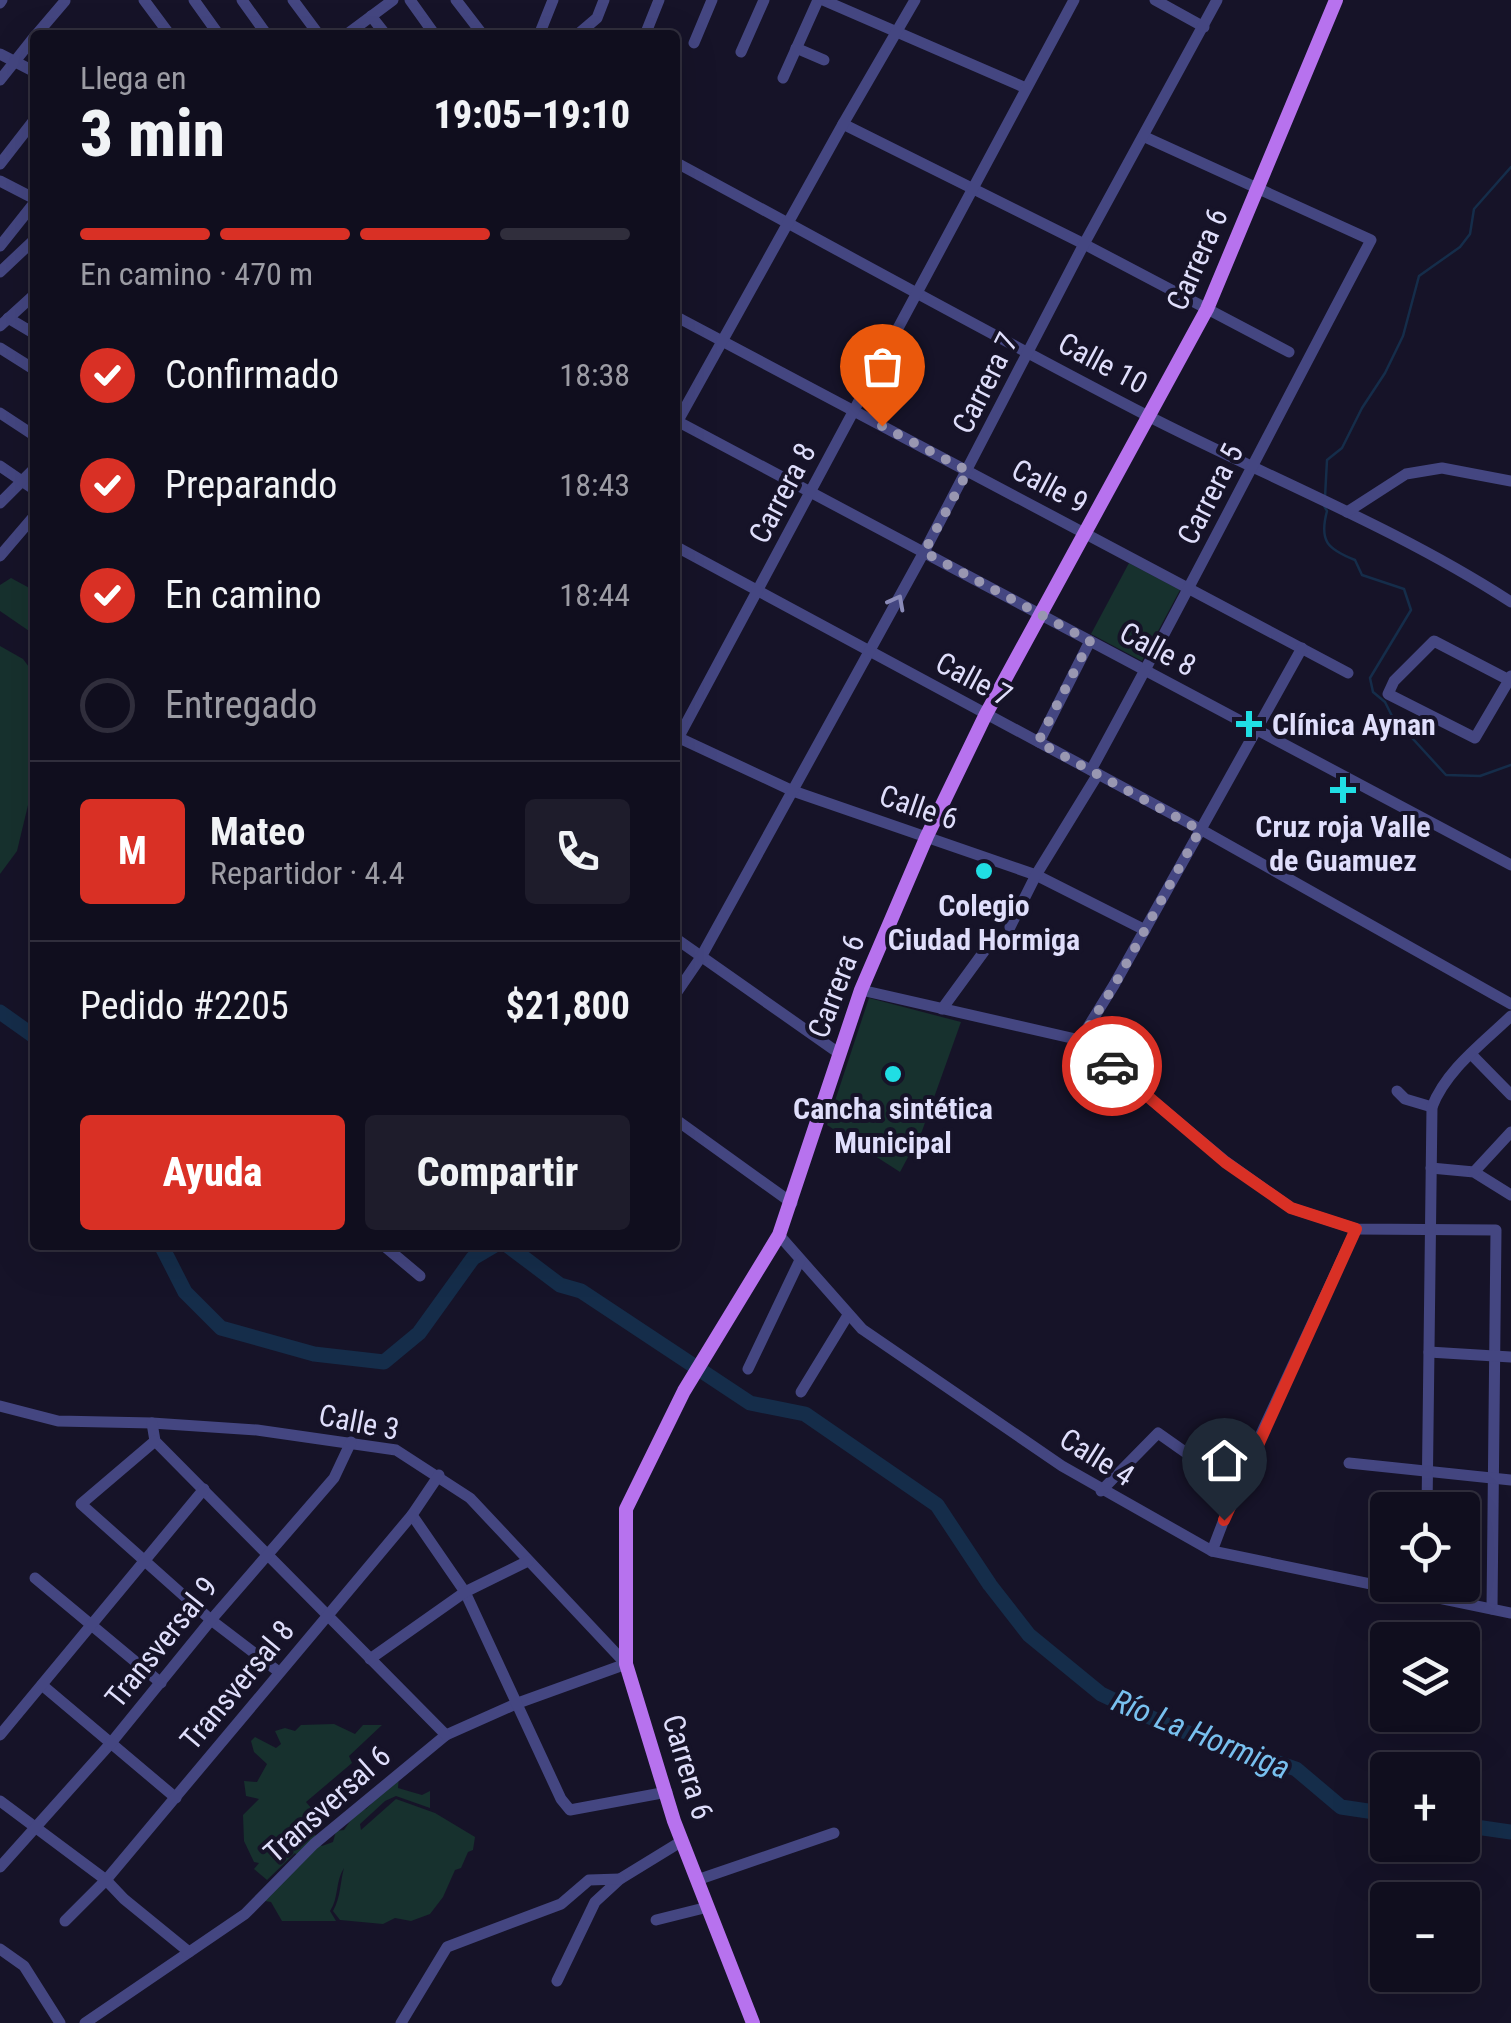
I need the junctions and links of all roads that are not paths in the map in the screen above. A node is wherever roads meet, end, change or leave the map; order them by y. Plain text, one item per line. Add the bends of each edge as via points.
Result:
1 (144, 0) edge
2 (194, 0) edge
3 (242, 0) edge
4 (294, 0) edge
5 (393, 0) edge
6 (410, 0) edge
7 (456, 0) edge
8 (553, 0) edge
9 (604, 0) edge
10 (659, 0) edge
11 (712, 0) edge
12 (764, 0) edge
13 (820, 0) edge
14 (916, 0) edge
15 (1074, 0) edge
16 (1155, 0) edge
17 (1217, 0) edge
18 (1336, 0) edge
19 (65, 1) edge
20 (371, 16) junction
21 (1204, 27) junction
22 (40, 30) edge
23 (166, 30) edge
24 (215, 30) edge
25 (263, 30) edge
26 (315, 30) edge
27 (353, 30) edge
28 (382, 30) edge
29 (432, 30) edge
30 (479, 30) edge
31 (541, 30) edge
32 (583, 30) edge
33 (647, 30) edge
34 (896, 32) junction
35 (30, 42) edge
36 (694, 44) dead end
37 (796, 48) junction
38 (741, 52) dead end
39 (0, 54) edge
40 (824, 60) dead end
41 (14, 61) junction
42 (30, 69) edge
43 (783, 78) dead end
44 (0, 80) edge
45 (1026, 88) junction
46 (842, 124) junction
47 (30, 125) edge
48 (1145, 137) junction
49 (0, 164) edge
50 (680, 165) edge
51 (0, 180) edge
52 (973, 188) junction
53 (1258, 188) junction
54 (30, 197) edge
55 (30, 207) edge
56 (787, 222) junction
57 (30, 244) edge
58 (1084, 244) junction
59 (0, 246) edge
60 (0, 272) edge
61 (918, 292) junction
62 (30, 299) edge
63 (1206, 309) junction
64 (680, 319) edge
65 (4, 322) edge
66 (30, 332) edge
67 (721, 340) junction
68 (0, 348) edge
69 (1028, 352) junction
70 (1289, 352) dead end
71 (30, 367) edge
72 (853, 410) junction
73 (0, 413) edge
74 (680, 415) edge
75 (1148, 416) junction
76 (680, 424) edge
77 (30, 433) edge
78 (0, 466) edge
79 (1251, 466) junction
80 (968, 471) junction
81 (30, 473) edge
82 (22, 481) junction
83 (1511, 481) edge
84 (30, 487) edge
85 (810, 492) junction
86 (0, 503) edge
87 (1347, 512) junction
88 (30, 521) edge
89 (1084, 532) junction
90 (680, 549) edge
91 (924, 552) junction
92 (0, 556) edge
93 (1190, 589) junction
94 (758, 591) junction
95 (1511, 602) edge
96 (1040, 614) junction
97 (1090, 641) junction
98 (1302, 648) junction
99 (870, 652) junction
100 (1146, 671) junction
101 (1348, 673) dead end
102 (1510, 679) edge
103 (986, 714) junction
104 (1255, 729) junction
105 (680, 732) edge
106 (680, 741) edge
107 (1038, 742) junction
108 (1094, 772) junction
109 (793, 791) junction
110 (1200, 830) junction
111 (927, 836) junction
112 (1511, 865) edge
113 (1036, 875) junction
114 (1010, 926) dead end
115 (1146, 930) junction
116 (680, 942) edge
117 (988, 946) dead end
118 (701, 957) junction
119 (680, 988) edge
120 (861, 990) junction
121 (1511, 1004) edge
122 (942, 1009) junction
123 (1511, 1016) edge
124 (1080, 1040) junction
125 (840, 1054) junction
126 (1471, 1054) junction
127 (1397, 1091) dead end
128 (1511, 1095) edge
129 (1432, 1107) junction
130 (680, 1123) edge
131 (1511, 1132) edge
132 (1431, 1168) junction
133 (1474, 1172) junction
134 (1511, 1195) edge
135 (792, 1204) junction
136 (1430, 1228) junction
137 (1356, 1229) junction
138 (779, 1235) junction
139 (389, 1250) edge
140 (800, 1260) junction
141 (420, 1276) dead end
142 (848, 1315) junction
143 (1429, 1352) junction
144 (1494, 1356) junction
145 (1511, 1358) edge
146 (748, 1369) dead end
147 (801, 1392) dead end
148 (0, 1406) edge
149 (152, 1422) junction
150 (155, 1441) junction
151 (351, 1442) junction
152 (1350, 1462) dead end
153 (1428, 1471) junction
154 (439, 1476) junction
155 (1493, 1478) junction
156 (1511, 1480) edge
157 (1236, 1488) junction
158 (204, 1489) junction
159 (1101, 1491) junction
160 (1427, 1492) edge
161 (412, 1515) junction
162 (1212, 1551) junction
163 (268, 1553) junction
164 (146, 1560) junction
165 (528, 1561) junction
166 (35, 1578) dead end
167 (1370, 1580) edge
168 (465, 1592) junction
169 (1468, 1602) edge
170 (1492, 1609) junction
171 (1511, 1612) edge
172 (327, 1616) junction
173 (211, 1620) junction
174 (94, 1625) junction
175 (370, 1658) junction
176 (626, 1664) junction
177 (279, 1672) junction
178 (161, 1683) junction
179 (42, 1685) junction
180 (518, 1703) junction
181 (446, 1735) junction
182 (0, 1736) edge
183 (111, 1743) junction
184 (667, 1792) junction
185 (176, 1798) junction
186 (0, 1800) edge
187 (34, 1826) junction
188 (834, 1833) dead end
189 (682, 1841) junction
190 (0, 1867) edge
191 (106, 1880) junction
192 (620, 1880) junction
193 (697, 1880) junction
194 (708, 1907) junction
195 (656, 1920) dead end
196 (65, 1921) dead end
197 (0, 1949) edge
198 (188, 1952) junction
199 (557, 1981) dead end
200 (60, 2023) edge
201 (85, 2023) edge
202 (402, 2023) edge
203 (753, 2023) edge

1 - 23 street
2 - 24 street
3 - 25 street
4 - 26 street
5 - 20 street
6 - 29 street
7 - 30 street
8 - 31 street
9 - 32 street
10 - 33 street
11 - 36 street
12 - 38 street
13 - 34 street
13 - 37 street
14 - 34 street
15 - 45 street, Carrera 8
16 - 21 street
17 - 21 street, Carrera 7
18 - 53 main road, Carrera 6
19 - 22 street
20 - 27 street
20 - 28 street
21 - 48 street, Carrera 7
34 - 45 street
34 - 46 street
35 - 41 street
37 - 40 street
37 - 43 street
39 - 41 street
41 - 42 street
41 - 44 street
45 - 52 street, Carrera 8
46 - 52 street
46 - 56 street
47 - 49 street
48 - 53 street
48 - 58 street, Carrera 7
50 - 56 street, Calle 10
51 - 54 street
52 - 58 street
52 - 61 street, Carrera 8
53 - 63 main road, Carrera 6
53 - 79 street, Carrera 5 via 1371,240
55 - 59 street
56 - 61 street, Calle 10
56 - 67 street
57 - 60 street
58 - 63 street
58 - 69 street, Carrera 7
61 - 69 street, Calle 10
61 - 72 street, Carrera 8
62 - 65 street
63 - 70 street
63 - 75 main road, Carrera 6
64 - 67 street, Calle 9
65 - 66 street
67 - 72 street, Calle 9
67 - 74 street
68 - 71 street
69 - 75 street, Calle 10
69 - 80 street, Carrera 7
72 - 80 street, Calle 9
72 - 85 street, Carrera 8
73 - 77 street
75 - 79 street, Calle 10
75 - 89 main road, Carrera 6
76 - 85 street, Calle 8
78 - 82 street
79 - 87 street, Calle 10
79 - 93 street, Carrera 5
80 - 89 street, Calle 9
80 - 91 street, Carrera 7
81 - 82 street
82 - 84 street
82 - 86 street
83 - 87 street via 1442,468 1406,474
85 - 91 street, Calle 8
85 - 94 street, Carrera 8
87 - 95 street, Calle 10
88 - 92 street
89 - 93 street, Calle 9
89 - 96 main road, Carrera 6
90 - 94 street, Calle 7
91 - 96 street, Calle 8
99 -> 91 street, Carrera 7
93 - 98 street, Calle 9
93 - 100 street, Carrera 5
94 - 99 street, Calle 7
94 - 105 street, Carrera 8
96 - 97 street, Calle 8
96 - 103 main road, Carrera 6
97 - 100 street, Calle 8
97 - 107 street
98 - 101 street, Calle 9
98 - 104 street
99 - 103 street, Calle 7
99 - 109 street, Carrera 7
100 - 104 street, Calle 8
100 - 108 street, Carrera 5
102 - 102 street via 1475,738 1388,694 1434,641
103 - 107 street, Calle 7
103 - 111 main road, Carrera 6
104 - 110 street
104 - 112 street, Calle 8
106 - 109 street, Calle 6
107 - 108 street, Calle 7
108 - 110 street, Calle 7
108 - 113 street, Carrera 5
109 - 111 street, Calle 6
109 - 118 street, Carrera 7
110 - 115 street
110 - 121 street, Calle 7
111 - 113 street, Calle 6
111 - 120 main road, Carrera 6
113 - 114 street, Carrera 5
113 - 115 street, Calle 6
115 - 124 street
116 - 118 street
117 - 122 street
118 - 119 street, Carrera 7
118 - 125 street
120 - 122 street
120 - 125 main road, Carrera 6
122 - 124 street
123 - 126 street
124 - 137 street via 1225,1162 1291,1208
125 - 135 main road, Carrera 6
126 - 128 street
126 - 129 street via 1438,1090
127 - 129 street
129 - 132 street
130 - 135 street
131 - 133 street
132 - 133 street
132 - 136 street
133 - 134 street
135 - 138 main road, Carrera 6
136 - 137 street
136 - 143 street
136 - 144 street via 1496,1230
137 - 157 street
138 - 140 street, Calle 4
138 - 176 main road, Carrera 6 via 684,1391 626,1510
139 - 141 street
140 - 142 street, Calle 4
140 - 146 street
142 - 147 street
142 - 159 street, Calle 4
143 - 144 street
143 - 153 street
144 - 145 street
144 - 155 street
148 - 149 street, Calle 3 via 58,1421
149 - 150 street
149 - 151 street, Calle 3
150 - 158 street
150 - 164 street via 81,1504
151 - 154 street, Calle 3 via 396,1450
151 - 163 street, Transversal 9 via 334,1478
152 - 153 street
153 - 155 street
153 - 160 street
154 - 161 street, Transversal 8
154 - 165 street, Calle 3 via 470,1498
155 - 156 street
155 - 170 street
157 - 159 street via 1158,1433
157 - 162 street
158 - 163 street
158 - 164 street
159 - 162 street, Calle 4
161 - 168 street
161 - 172 street, Transversal 8
162 - 167 street, Calle 4
163 - 172 street
163 - 173 street, Transversal 9
164 - 173 street
164 - 174 street
165 - 168 street
165 - 176 street, Calle 3
166 - 174 street
168 - 175 street
168 - 180 street
169 - 170 street, Calle 4
170 - 171 street, Calle 4
172 - 175 street
172 - 177 street, Transversal 8
173 - 177 street
173 - 178 street, Transversal 9
174 - 178 street
174 - 179 street
175 - 181 street
176 - 180 street, Transversal 6
176 - 184 main road, Carrera 6
177 - 185 street, Transversal 8
178 - 183 street, Transversal 9
179 - 182 street
179 - 183 street
180 - 181 street, Transversal 6
180 - 184 street via 570,1810
181 - 198 street, Transversal 6 via 314,1844 246,1914
183 - 185 street
183 - 187 street, Transversal 9
184 - 189 main road, Carrera 6
185 - 191 street, Transversal 8
186 - 187 street
187 - 190 street, Transversal 9
187 - 191 street
188 - 193 street
189 - 192 street
189 - 193 main road, Carrera 6
191 - 196 street, Transversal 8
191 - 198 street
192 - 199 street via 595,1902
192 - 202 street via 589,1880 561,1904 446,1947
193 - 194 main road, Carrera 6
194 - 195 street
194 - 203 main road, Carrera 6
197 - 200 street via 24,1966
198 - 201 street, Transversal 6

